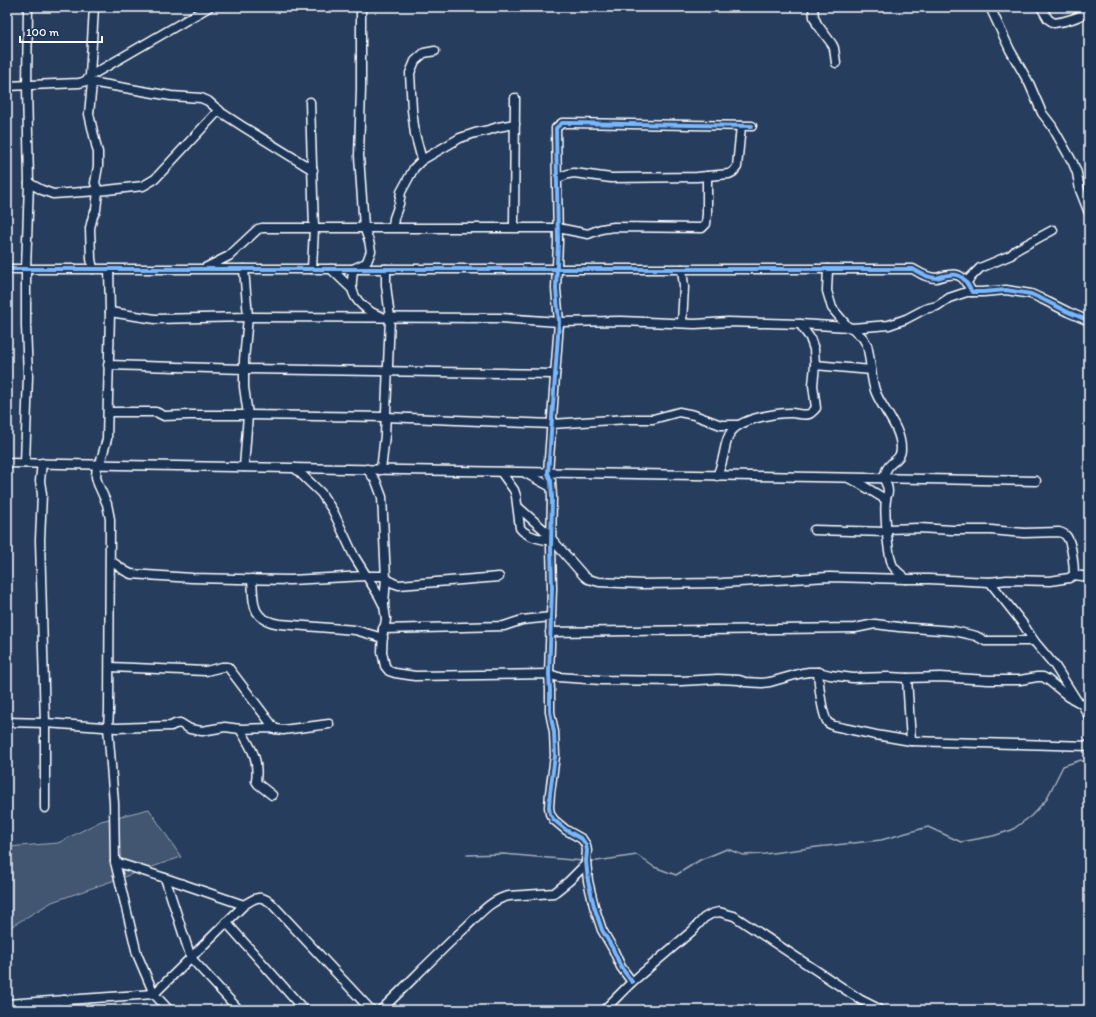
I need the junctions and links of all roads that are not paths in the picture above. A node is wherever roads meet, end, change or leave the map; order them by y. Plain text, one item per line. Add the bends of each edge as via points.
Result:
1 (28, 7) edge
2 (94, 7) edge
3 (209, 7) edge
4 (361, 7) edge
5 (813, 7) edge
6 (990, 7) edge
7 (1040, 7) edge
8 (1089, 10) edge
9 (435, 51) dead end
10 (836, 63) dead end
11 (89, 80) junction
12 (7, 86) edge
13 (27, 86) junction
14 (515, 98) dead end
15 (310, 102) dead end
16 (220, 110) junction
17 (515, 124) junction
18 (741, 126) junction
19 (752, 126) dead end
20 (422, 160) junction
21 (312, 170) junction
22 (707, 176) junction
23 (558, 178) junction
24 (29, 183) junction
25 (98, 191) junction
26 (1089, 213) edge
27 (364, 227) junction
28 (393, 227) junction
29 (514, 227) junction
30 (314, 228) junction
31 (558, 228) junction
32 (1053, 230) dead end
33 (229, 256) junction
34 (7, 269) edge
35 (26, 269) junction
36 (93, 269) junction
37 (108, 269) junction
38 (202, 269) junction
39 (224, 269) junction
40 (244, 269) junction
41 (312, 269) junction
42 (332, 269) junction
43 (353, 269) junction
44 (386, 269) junction
45 (556, 269) junction
46 (682, 269) junction
47 (828, 269) junction
48 (966, 282) junction
49 (352, 288) junction
50 (972, 292) junction
51 (110, 312) junction
52 (248, 317) junction
53 (387, 318) junction
54 (1089, 320) edge
55 (559, 322) junction
56 (682, 323) junction
57 (800, 324) junction
58 (850, 327) junction
59 (108, 365) junction
60 (815, 365) junction
61 (120, 366) junction
62 (244, 369) junction
63 (871, 370) junction
64 (388, 371) junction
65 (556, 374) junction
66 (108, 375) junction
67 (108, 412) junction
68 (248, 415) junction
69 (386, 417) junction
70 (552, 424) junction
71 (738, 425) junction
72 (7, 463) edge
73 (25, 463) junction
74 (42, 464) junction
75 (97, 464) junction
76 (244, 467) junction
77 (295, 468) junction
78 (367, 469) junction
79 (380, 470) junction
80 (501, 472) junction
81 (525, 472) junction
82 (548, 473) junction
83 (717, 476) junction
84 (847, 478) junction
85 (884, 479) junction
86 (1036, 482) dead end
87 (551, 487) junction
88 (886, 499) junction
89 (518, 507) junction
90 (814, 530) dead end
91 (887, 531) junction
92 (551, 540) junction
93 (111, 562) junction
94 (1074, 575) junction
95 (366, 576) junction
96 (499, 577) dead end
97 (1089, 577) edge
98 (386, 578) junction
99 (252, 579) junction
100 (906, 579) junction
101 (990, 582) junction
102 (384, 606) junction
103 (551, 617) junction
104 (383, 629) junction
105 (550, 632) junction
106 (383, 638) junction
107 (1034, 641) junction
108 (110, 667) junction
109 (818, 672) junction
110 (549, 674) junction
111 (907, 678) junction
112 (1077, 701) junction
113 (1089, 717) edge
114 (7, 722) edge
115 (45, 723) junction
116 (329, 724) dead end
117 (108, 727) junction
118 (275, 728) junction
119 (240, 729) junction
120 (911, 741) junction
121 (1089, 746) edge
122 (272, 795) dead end
123 (45, 808) dead end
124 (115, 862) junction
125 (586, 864) junction
126 (165, 878) junction
127 (244, 905) junction
128 (226, 922) junction
129 (191, 958) junction
130 (632, 982) junction
131 (154, 994) junction
132 (64, 1000) junction
133 (7, 1004) edge
134 (64, 1010) edge
135 (169, 1010) edge
136 (239, 1010) edge
137 (304, 1010) edge
138 (371, 1010) edge
139 (381, 1010) edge
140 (604, 1010) edge
141 (879, 1010) edge

1 - 13 street
2 - 11 street
3 - 11 street
4 - 27 street via 359,156
5 - 10 street via 817,24 834,48
6 - 26 street via 1029,83 1036,103 1073,163
7 - 8 street via 1054,23 1083,15
9 - 20 street via 424,53 415,61 410,73 414,134
11 - 13 street via 79,83
11 - 16 street via 171,96 201,98
11 - 25 street via 89,114 98,152 95,183
12 - 13 street
13 - 24 street
14 - 17 street
15 - 21 street
16 - 21 street
16 - 25 street via 154,179 143,186
17 - 20 street via 460,138
17 - 29 street
18 - 19 street
18 - 22 street via 737,167 729,174
18 - 23 street via 562,123 556,128
20 - 28 street via 414,168 401,192
21 - 30 street
22 - 23 street via 611,178 574,173
22 - 31 street via 707,214 706,224 702,228 614,227 588,234
23 - 31 street
24 - 25 street via 53,194
24 - 35 street
25 - 36 street via 96,210 90,228
27 - 28 street
27 - 30 street
27 - 43 street via 370,255 366,263
28 - 29 street
29 - 31 street
30 - 33 street via 258,229
30 - 41 street
31 - 45 street
32 - 48 street via 1011,255 980,268
33 - 38 street
33 - 39 street
34 - 35 street
35 - 36 street
35 - 73 street via 28,376
36 - 37 street
37 - 38 street
37 - 51 street
38 - 39 street
39 - 40 street
40 - 41 street
40 - 52 street
41 - 42 street
42 - 43 street
42 - 49 street
43 - 44 street
43 - 49 street
44 - 45 street
44 - 53 street
45 - 46 street
45 - 55 street
46 - 47 street
46 - 56 street
47 - 48 street via 913,269 936,278 949,274 961,276
47 - 58 street via 827,291 832,308
48 - 50 street
49 - 53 street via 357,300 372,313
50 - 54 street via 1006,290 1030,294
50 - 58 street via 949,298 937,306 889,325
51 - 52 street via 155,319
51 - 59 street
52 - 53 street
52 - 62 street
53 - 55 street via 501,318
53 - 64 street
55 - 56 street
55 - 65 street
56 - 57 street
57 - 58 street
57 - 60 street via 812,343
58 - 63 street via 866,342
59 - 61 street
59 - 66 street
60 - 63 street
60 - 71 street via 813,385 816,408 812,412 770,414
61 - 62 street
61 - 66 street
62 - 64 street
62 - 68 street
63 - 85 street via 876,393 896,427 901,448 898,458 886,469
64 - 65 street
64 - 69 street
65 - 70 street
66 - 67 street
67 - 68 street via 156,412 164,416
67 - 75 street via 107,439 101,460
68 - 69 street
68 - 76 street
69 - 70 street
69 - 79 street via 384,453
70 - 71 street via 653,419 679,412 721,425
70 - 82 street
71 - 83 street via 729,434
72 - 73 street
73 - 74 street
74 - 75 street
74 - 115 street via 40,540
75 - 76 street
75 - 93 street via 96,477 110,519
76 - 77 street
77 - 78 street
77 - 95 street via 321,493 333,511
78 - 79 street
78 - 98 street via 376,481 382,497
79 - 80 street
80 - 81 street
80 - 89 street via 514,490
81 - 82 street
81 - 87 street
82 - 83 street
82 - 87 street
83 - 84 street
84 - 85 street
84 - 88 street
85 - 86 street
85 - 88 street via 888,489
87 - 92 street
88 - 91 street
89 - 92 street via 543,529
89 - 92 street via 518,522 523,532
90 - 91 street
91 - 94 street via 919,528 1064,533 1068,538
91 - 100 street via 893,567
92 - 100 street via 584,576 599,582 722,583 829,577
92 - 103 street
93 - 99 street via 131,574
93 - 108 street
94 - 97 street
94 - 101 street via 1050,581
95 - 98 street
95 - 99 street
95 - 102 street
96 - 98 street via 399,585
98 - 102 street
99 - 106 street via 254,606 263,620 280,624 355,630
100 - 101 street
101 - 107 street
102 - 104 street via 386,619
103 - 104 street via 522,620 504,626
103 - 105 street
104 - 106 street
105 - 107 street via 855,628 875,624 954,631 985,641
105 - 110 street
106 - 110 street via 385,666 395,673 415,676
107 - 112 street via 1055,666
108 - 117 street
108 - 118 street via 206,671 228,667
109 - 110 street via 802,673 762,683 718,679 601,680
109 - 111 street via 853,678
109 - 120 street via 820,693 829,724
110 - 125 street via 555,756 550,814 566,830 582,839 587,851
111 - 112 street via 1020,680 1043,677
111 - 120 street
112 - 113 street via 1082,704
114 - 115 street
115 - 117 street
115 - 123 street
116 - 118 street via 283,730
117 - 119 street via 171,726 180,723 194,730 220,727
117 - 124 street via 114,803
118 - 119 street
119 - 122 street via 256,758 256,781
120 - 121 street
124 - 126 street
124 - 131 street via 137,954
125 - 130 street via 594,906 602,930
125 - 139 street via 554,893 509,896 496,901
126 - 127 street
126 - 129 street
127 - 128 street
127 - 138 street via 255,898 264,898 271,903
128 - 129 street
128 - 137 street
129 - 131 street
129 - 136 street
130 - 140 street
130 - 141 street via 692,932 704,918 718,912 734,916
131 - 132 street
131 - 135 street
132 - 133 street
132 - 134 street

